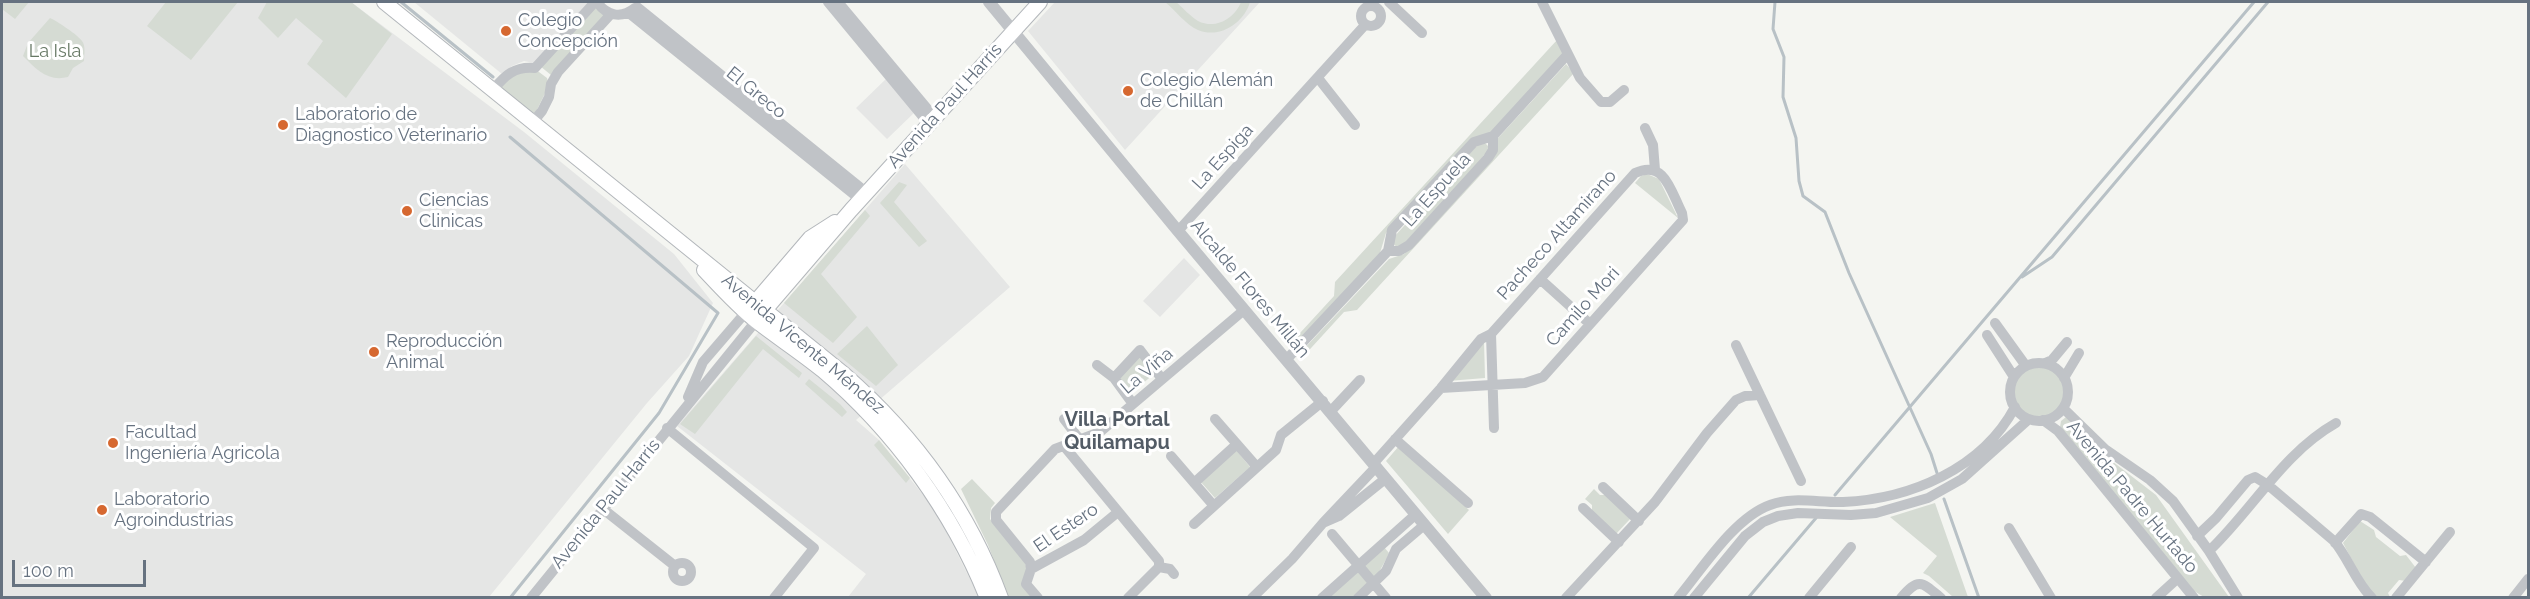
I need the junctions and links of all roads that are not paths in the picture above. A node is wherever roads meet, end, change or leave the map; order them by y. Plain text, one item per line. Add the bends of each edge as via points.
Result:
1 (384, 2) edge
2 (596, 2) edge
3 (828, 2) edge
4 (838, 2) edge
5 (989, 2) edge
6 (1040, 2) edge
7 (1542, 2) edge
8 (1366, 4) edge
9 (1384, 4) edge
10 (635, 7) edge
11 (611, 14) junction
12 (1365, 25) junction
13 (1014, 30) junction
14 (1422, 33) dead end
15 (1568, 54) junction
16 (535, 68) junction
17 (1318, 78) junction
18 (551, 84) junction
19 (493, 90) junction
20 (1624, 90) dead end
21 (932, 121) junction
22 (533, 122) junction
23 (1355, 124) dead end
24 (1645, 128) dead end
25 (1493, 136) junction
26 (1655, 170) junction
27 (859, 201) junction
28 (1178, 231) junction
29 (1388, 251) junction
30 (1540, 279) junction
31 (1244, 310) junction
32 (756, 311) junction
33 (1995, 323) dead end
34 (1590, 324) junction
35 (1491, 334) junction
36 (1987, 335) dead end
37 (2067, 342) dead end
38 (1736, 345) dead end
39 (2079, 353) dead end
40 (1286, 360) junction
41 (2045, 363) junction
42 (1097, 365) dead end
43 (2026, 366) junction
44 (2014, 377) junction
45 (1114, 378) junction
46 (2064, 378) junction
47 (1162, 379) junction
48 (1360, 380) dead end
49 (1492, 385) junction
50 (1441, 388) junction
51 (1760, 395) junction
52 (1133, 404) junction
53 (1327, 406) junction
54 (2015, 407) junction
55 (2063, 408) junction
56 (1064, 419) dead end
57 (1215, 419) dead end
58 (2029, 419) junction
59 (2043, 420) junction
60 (2337, 423) dead end
61 (667, 428) junction
62 (1494, 428) dead end
63 (1395, 439) junction
64 (1080, 440) junction
65 (1238, 444) junction
66 (1064, 447) junction
67 (1171, 456) dead end
68 (1374, 465) junction
69 (1257, 467) junction
70 (1385, 478) junction
71 (1801, 481) dead end
72 (1194, 483) junction
73 (2268, 485) junction
74 (1602, 487) dead end
75 (1468, 503) dead end
76 (1214, 506) junction
77 (1583, 508) dead end
78 (603, 509) junction
79 (1118, 512) junction
80 (1415, 515) junction
81 (1639, 521) junction
82 (1323, 523) junction
83 (1194, 524) dead end
84 (1424, 525) junction
85 (2009, 528) dead end
86 (2450, 532) dead end
87 (1332, 534) dead end
88 (2198, 536) junction
89 (1619, 542) junction
90 (2335, 543) junction
91 (1851, 547) dead end
92 (2209, 551) junction
93 (2426, 562) junction
94 (1358, 565) junction
95 (675, 566) dead end
96 (1158, 567) junction
97 (1031, 569) junction
98 (1174, 573) dead end
99 (2178, 578) junction
100 (2529, 579) edge
101 (1374, 584) junction
102 (2191, 593) edge
103 (2519, 595) edge
104 (536, 596) edge
105 (774, 597) edge
106 (987, 597) edge
107 (1001, 597) edge
108 (1038, 597) edge
109 (1128, 597) edge
110 (1252, 597) edge
111 (1322, 597) edge
112 (1358, 597) edge
113 (1386, 597) edge
114 (1486, 597) edge
115 (1566, 597) edge
116 (1678, 597) edge
117 (1694, 597) edge
118 (1809, 597) edge
119 (1901, 597) edge
120 (1941, 597) edge
121 (2051, 597) edge
122 (2156, 597) edge
123 (2177, 597) edge
124 (2238, 597) edge
125 (2372, 597) edge
126 (2396, 597) edge

1 - 19 main road, Avenida Vicente Méndez
2 - 11 street
2 - 16 street
3 - 21 street
4 - 21 street
5 - 13 street, Alcalde Flores Millán
6 - 13 main road, Avenida Paul Harris
7 - 15 street
8 - 9 street
8 - 12 street via 1360,17
9 - 12 street, La Espiga via 1380,22 1371,27
9 - 14 street
10 - 11 street via 620,15
10 - 27 street, El Greco
11 - 18 street
12 - 17 street, La Espiga
13 - 21 main road, Avenida Paul Harris
13 - 28 street, Alcalde Flores Millán
15 - 20 street via 1580,78 1601,102 1610,102
15 - 25 street, La Espuela
16 - 18 street via 549,76
16 - 19 street via 510,72
17 - 23 street
17 - 28 street, La Espiga
18 - 22 street via 549,97
19 - 22 main road, Avenida Vicente Méndez
21 - 27 main road, Avenida Paul Harris
22 - 32 main road, Avenida Vicente Méndez via 662,227
24 - 26 street via 1653,145
25 - 29 street, La Espuela via 1474,142 1392,230
25 - 29 street, La Espuela via 1493,150 1488,158 1449,202 1409,245 1399,251
26 - 30 street, Pacheco Altamirano via 1644,168 1635,173
26 - 34 street, Camilo Mori via 1663,175 1683,220
27 - 32 main road, Avenida Paul Harris
28 - 31 street, Alcalde Flores Millán
29 - 40 street, La Espuela
30 - 34 street
30 - 35 street, Pacheco Altamirano
31 - 40 street, Alcalde Flores Millán
31 - 47 street, La Viña
32 - 61 street, Avenida Paul Harris via 703,362 681,411
32 - 106 main road, Avenida Vicente Méndez via 842,389 897,449 944,513
32 - 107 main road, Avenida Vicente Méndez via 856,385 914,445 970,528
33 - 43 street
34 - 49 street, Camilo Mori via 1543,377 1525,383
35 - 49 street
35 - 50 street via 1481,339
36 - 44 street
37 - 41 street
38 - 51 street
39 - 46 street
40 - 53 street, Alcalde Flores Millán
41 - 43 street
41 - 46 street
42 - 45 street
43 - 44 street
44 - 54 street via 2010,389
45 - 47 street via 1140,351
45 - 52 street
46 - 55 street via 2068,390
47 - 52 street, La Viña
48 - 53 street
49 - 50 street, Camilo Mori
49 - 62 street
50 - 63 street
51 - 71 street
51 - 81 street via 1736,400
52 - 64 street, La Viña via 1100,432
53 - 68 street, Alcalde Flores Millán
53 - 69 street via 1281,435 1276,450
54 - 58 street
54 - 116 street via 1988,442 1946,475 1918,489 1868,500 1771,504 1742,521
55 - 59 street
55 - 88 street, Avenida Padre Hurtado via 2105,449 2162,489
56 - 64 street
57 - 65 street
58 - 59 street
58 - 117 street via 1962,479 1928,498 1876,513 1798,513 1763,522 1745,536
59 - 99 street, Avenida Padre Hurtado via 2058,431
60 - 73 street via 2304,446
61 - 78 street, Avenida Paul Harris
61 - 105 street via 814,548
63 - 68 street
63 - 75 street
64 - 66 street, La Viña
65 - 69 street
65 - 72 street
66 - 79 street
66 - 97 street, La Viña via 1049,454 996,512 996,520 1030,562
67 - 72 street
68 - 70 street, Alcalde Flores Millán
68 - 82 street
69 - 76 street
70 - 80 street, Alcalde Flores Millán
70 - 82 street via 1339,516
72 - 76 street
73 - 88 street via 2255,477 2248,480
73 - 90 street
73 - 92 street
74 - 81 street
76 - 83 street
77 - 89 street
78 - 95 street
78 - 104 street, Avenida Paul Harris
79 - 96 street via 1159,561
79 - 97 street, El Estero via 1084,540
80 - 84 street, Alcalde Flores Millán
80 - 94 street
81 - 89 street
82 - 110 street
84 - 101 street via 1396,549 1386,571
84 - 114 street, Alcalde Flores Millán
85 - 121 street
86 - 93 street
87 - 94 street
88 - 92 street, Avenida Padre Hurtado
89 - 115 street
90 - 93 street via 2361,514 2370,516
90 - 125 street via 2361,587
91 - 118 street
92 - 124 street, Avenida Padre Hurtado
93 - 126 street
94 - 101 street
94 - 111 street
96 - 98 street
96 - 109 street
97 - 108 street via 1026,584
99 - 102 street, Avenida Padre Hurtado
99 - 122 street
100 - 103 street
101 - 112 street
101 - 113 street
102 - 123 street
119 - 120 street via 1918,583 1926,584

